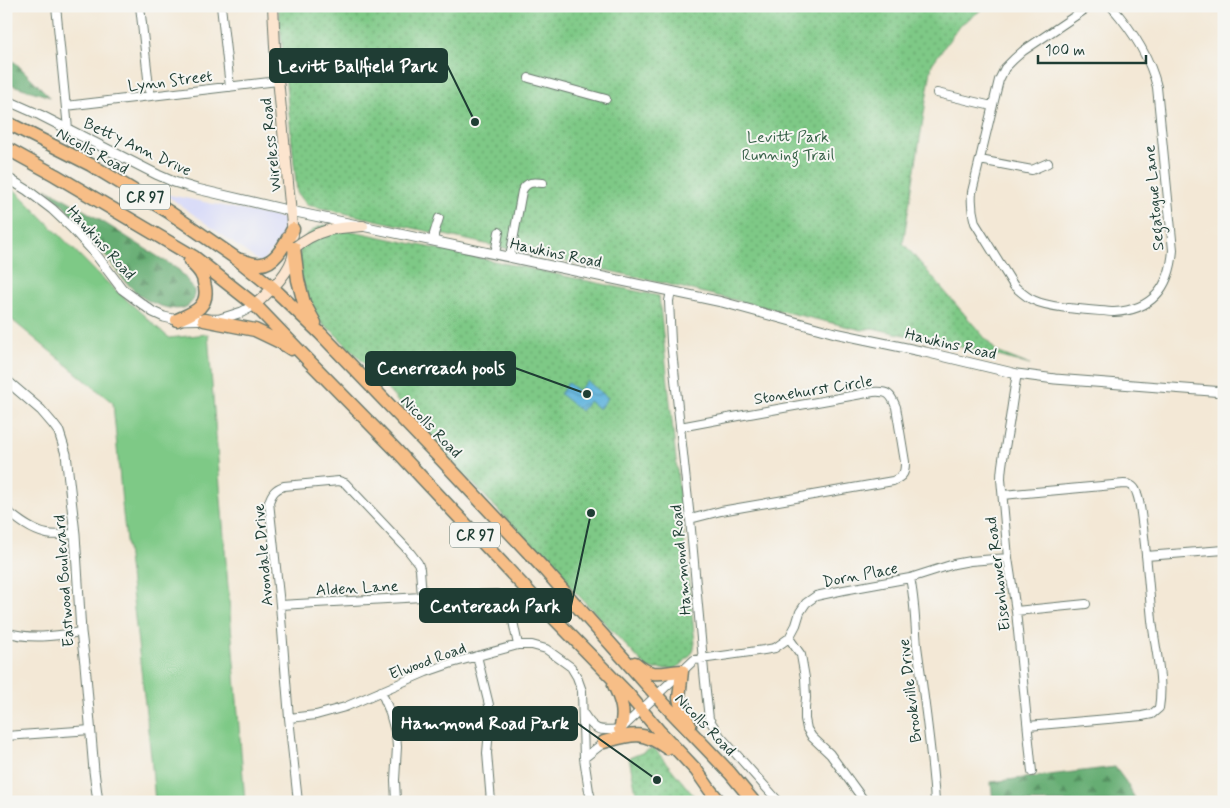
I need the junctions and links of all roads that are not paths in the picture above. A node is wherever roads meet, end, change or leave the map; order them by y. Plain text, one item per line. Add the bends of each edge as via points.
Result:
1 (56, 6) edge
2 (140, 6) edge
3 (222, 6) edge
4 (269, 6) edge
5 (273, 6) edge
6 (1090, 6) edge
7 (1112, 6) edge
8 (275, 47) junction
9 (529, 78) dead end
10 (278, 81) junction
11 (230, 87) junction
12 (937, 93) dead end
13 (150, 96) junction
14 (606, 99) dead end
15 (6, 100) edge
16 (66, 106) junction
17 (992, 106) junction
18 (6, 122) edge
19 (68, 129) junction
20 (6, 148) edge
21 (980, 160) junction
22 (1048, 163) dead end
23 (6, 177) edge
24 (543, 183) dead end
25 (291, 211) junction
26 (439, 218) dead end
27 (363, 226) junction
28 (293, 229) junction
29 (500, 232) dead end
30 (434, 241) junction
31 (294, 248) junction
32 (180, 249) junction
33 (496, 254) junction
34 (510, 257) junction
35 (237, 259) junction
36 (273, 288) junction
37 (671, 292) junction
38 (255, 304) junction
39 (177, 320) junction
40 (204, 320) junction
41 (321, 334) junction
42 (308, 360) junction
43 (1017, 374) junction
44 (6, 380) edge
45 (1224, 392) edge
46 (680, 427) junction
47 (1002, 495) junction
48 (6, 510) edge
49 (690, 519) junction
50 (75, 534) junction
51 (1224, 550) edge
52 (1146, 556) junction
53 (1008, 558) junction
54 (910, 578) junction
55 (422, 597) junction
56 (1086, 604) dead end
57 (280, 606) junction
58 (1016, 611) junction
59 (6, 632) edge
60 (81, 632) junction
61 (789, 638) junction
62 (612, 644) junction
63 (518, 645) junction
64 (477, 656) junction
65 (703, 658) junction
66 (682, 671) junction
67 (611, 678) junction
68 (381, 691) junction
69 (657, 695) junction
70 (641, 710) junction
71 (583, 713) junction
72 (289, 718) junction
73 (1028, 726) junction
74 (91, 730) junction
75 (620, 730) junction
76 (6, 736) edge
77 (698, 739) junction
78 (604, 742) junction
79 (584, 758) junction
80 (690, 764) junction
81 (1032, 772) dead end
82 (98, 802) edge
83 (298, 802) edge
84 (396, 802) edge
85 (491, 802) edge
86 (592, 802) edge
87 (720, 802) edge
88 (754, 802) edge
89 (779, 802) edge
90 (865, 802) edge
91 (935, 802) edge

1 - 16 street
2 - 13 street
3 - 11 street
4 - 8 main road, Wireless Road
5 - 8 main road, Wireless Road
6 - 17 street, Segatogue Lane via 1005,68
7 - 21 street, Segatogue Lane via 1145,53 1158,87 1173,250 1166,282 1158,294 1139,307 1122,312 1046,304 1024,294 1014,286 973,215 972,192
8 - 10 main road, Wireless Road
9 - 14 street
10 - 11 street, Lynn Street
10 - 25 main road, Wireless Road
11 - 13 street, Lynn Street
12 - 17 street
13 - 16 street, Lynn Street
15 - 19 street, Betty Ann Drive
16 - 19 street
17 - 21 street, Segatogue Lane
18 - 35 highway, Nicolls Road / CR 97 via 99,170 169,212
19 - 25 street, Betty Ann Drive via 174,182
20 - 32 highway, CR 97
21 - 22 street via 1032,170
23 - 39 street, Hawkins Road via 52,209 72,228 122,289 153,312
24 - 34 street via 530,182 524,186
25 - 27 street, Hawkins Road
25 - 28 main road, Hawkins Road
26 - 30 street
27 - 30 street, Hawkins Road
27 - 31 main road via 333,228 306,238
28 - 31 main road, Hawkins Road
28 - 35 highway via 271,261 254,264
29 - 33 street
30 - 33 street, Hawkins Road
31 - 36 main road, Hawkins Road via 291,262
31 - 41 highway via 304,303
32 - 38 highway, CR 97
32 - 39 highway via 202,276 206,291 200,308
33 - 34 street, Hawkins Road
34 - 37 street, Hawkins Road
35 - 36 highway, Nicolls Road / CR 97
36 - 38 main road, Hawkins Road
36 - 41 highway, Nicolls Road / CR 97
37 - 43 street, Hawkins Road
37 - 46 street, Hammond Road via 670,329
38 - 40 street, Hawkins Road via 228,317
38 - 42 highway, CR 97
39 - 40 street, Hawkins Road
40 - 42 highway via 255,330
41 - 62 highway, Nicolls Road / CR 97 via 442,459
42 - 67 highway, CR 97
43 - 45 street, Hawkins Road
43 - 47 street, Eisenhower Road via 1001,468
44 - 50 street, Eastwood Boulevard via 41,410 59,432 66,454
46 - 49 street, Hammond Road
46 - 49 street, Stonehurst Circle via 881,391 889,393 894,400 905,462 905,471 894,481
47 - 52 street via 1130,484 1139,500
47 - 53 street, Eisenhower Road
48 - 50 street via 46,534
49 - 65 street, Hammond Road
50 - 60 street, Eastwood Boulevard
51 - 52 street
52 - 73 street via 1160,684 1159,708 1142,716
53 - 54 street, Dorn Place via 962,562
53 - 58 street, Eisenhower Road
54 - 61 street, Dorn Place via 816,596 800,612
54 - 91 street, Brookville Drive
55 - 57 street, Alden Lane
55 - 57 street, Avondale Drive via 418,563 345,483 339,481 284,486 272,494 269,502
55 - 63 street, Alden Lane via 497,594 510,602
56 - 58 street
57 - 72 street, Avondale Drive
58 - 73 street, Eisenhower Road
59 - 60 street via 42,637
60 - 74 street, Eastwood Boulevard
61 - 65 street via 775,648
61 - 90 street via 801,655 807,728
62 - 66 highway via 649,673
62 - 69 highway, Nicolls Road / CR 97
63 - 64 street, Elwood Road
63 - 71 street, Elwood Road via 546,648 570,667 578,677 582,691
64 - 68 street, Elwood Road
64 - 85 street via 489,705 487,753
65 - 66 street via 694,660
65 - 89 street, Hammond Road via 709,719 720,736
66 - 69 street
66 - 77 highway via 679,688 681,707
67 - 70 highway, CR 97
67 - 75 highway via 623,708
68 - 72 street, Elwood Road via 345,707
68 - 84 street via 396,734
69 - 70 street
69 - 77 highway, Nicolls Road / CR 97
70 - 75 street
70 - 80 highway, CR 97
71 - 75 street via 592,727 598,730
71 - 79 street
72 - 83 street, Avondale Drive
73 - 81 street, Eisenhower Road
74 - 76 street
74 - 82 street, Eastwood Boulevard
75 - 78 street
77 - 88 highway, Nicolls Road / CR 97
78 - 79 street
78 - 80 highway via 627,736 644,736 655,739
79 - 86 street
80 - 87 highway, CR 97

